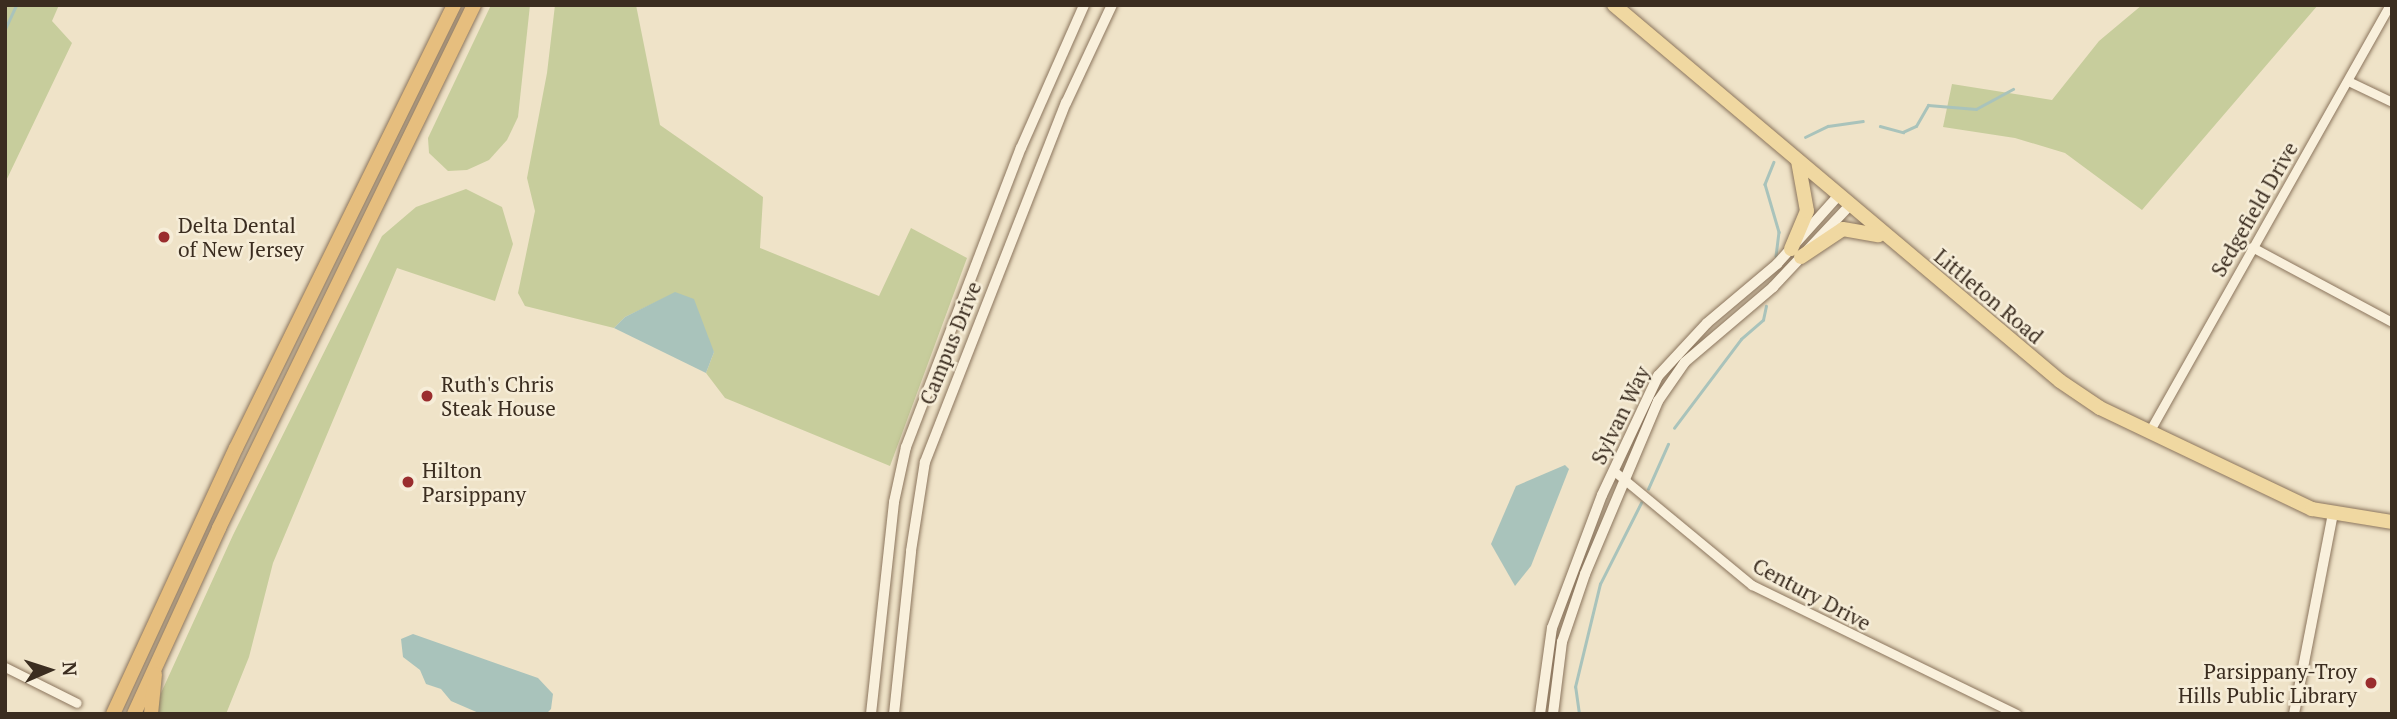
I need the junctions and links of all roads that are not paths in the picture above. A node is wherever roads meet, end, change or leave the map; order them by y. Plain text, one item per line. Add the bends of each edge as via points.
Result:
1 (454, 5) edge
2 (474, 5) edge
3 (1084, 5) edge
4 (1112, 5) edge
5 (1615, 5) edge
6 (2390, 5) edge
7 (2348, 80) junction
8 (2392, 102) edge
9 (1798, 162) junction
10 (1844, 201) junction
11 (1887, 239) junction
12 (2252, 247) junction
13 (1796, 253) junction
14 (2392, 322) edge
15 (2149, 432) junction
16 (1614, 471) junction
17 (1624, 480) junction
18 (2333, 514) junction
19 (2392, 522) edge
20 (5, 667) edge
21 (155, 668) junction
22 (77, 703) dead end
23 (113, 714) edge
24 (134, 714) edge
25 (151, 714) edge
26 (871, 714) edge
27 (894, 714) edge
28 (1540, 714) edge
29 (1553, 714) edge
30 (2016, 714) edge
31 (2294, 714) edge

1 - 23 highway via 236,448
2 - 21 highway
3 - 26 street, Campus Drive via 1040,103 906,447 894,502
4 - 27 street, Campus Drive via 1066,103 925,462
5 - 9 main road, Littleton Road
6 - 7 street, Sedgefield Drive
7 - 8 street
7 - 12 street, Sedgefield Drive
9 - 10 main road, Littleton Road
9 - 13 main road via 1807,211
10 - 11 main road, Littleton Road
10 - 13 street, Sylvan Way
11 - 13 main road via 1843,229
11 - 15 main road, Littleton Road via 2042,369 2100,408
12 - 14 street
12 - 15 street, Sedgefield Drive
13 - 16 street, Sylvan Way via 1675,353 1649,393
13 - 17 street, Sylvan Way via 1685,362 1658,401
15 - 18 main road, Littleton Road via 2277,494
16 - 17 street, Century Drive
16 - 28 street, Sylvan Way via 1552,628
17 - 29 street, Sylvan Way via 1562,642
17 - 30 street, Century Drive via 1752,585
18 - 19 main road, Littleton Road
18 - 31 street
20 - 22 street
21 - 24 highway
21 - 25 highway

